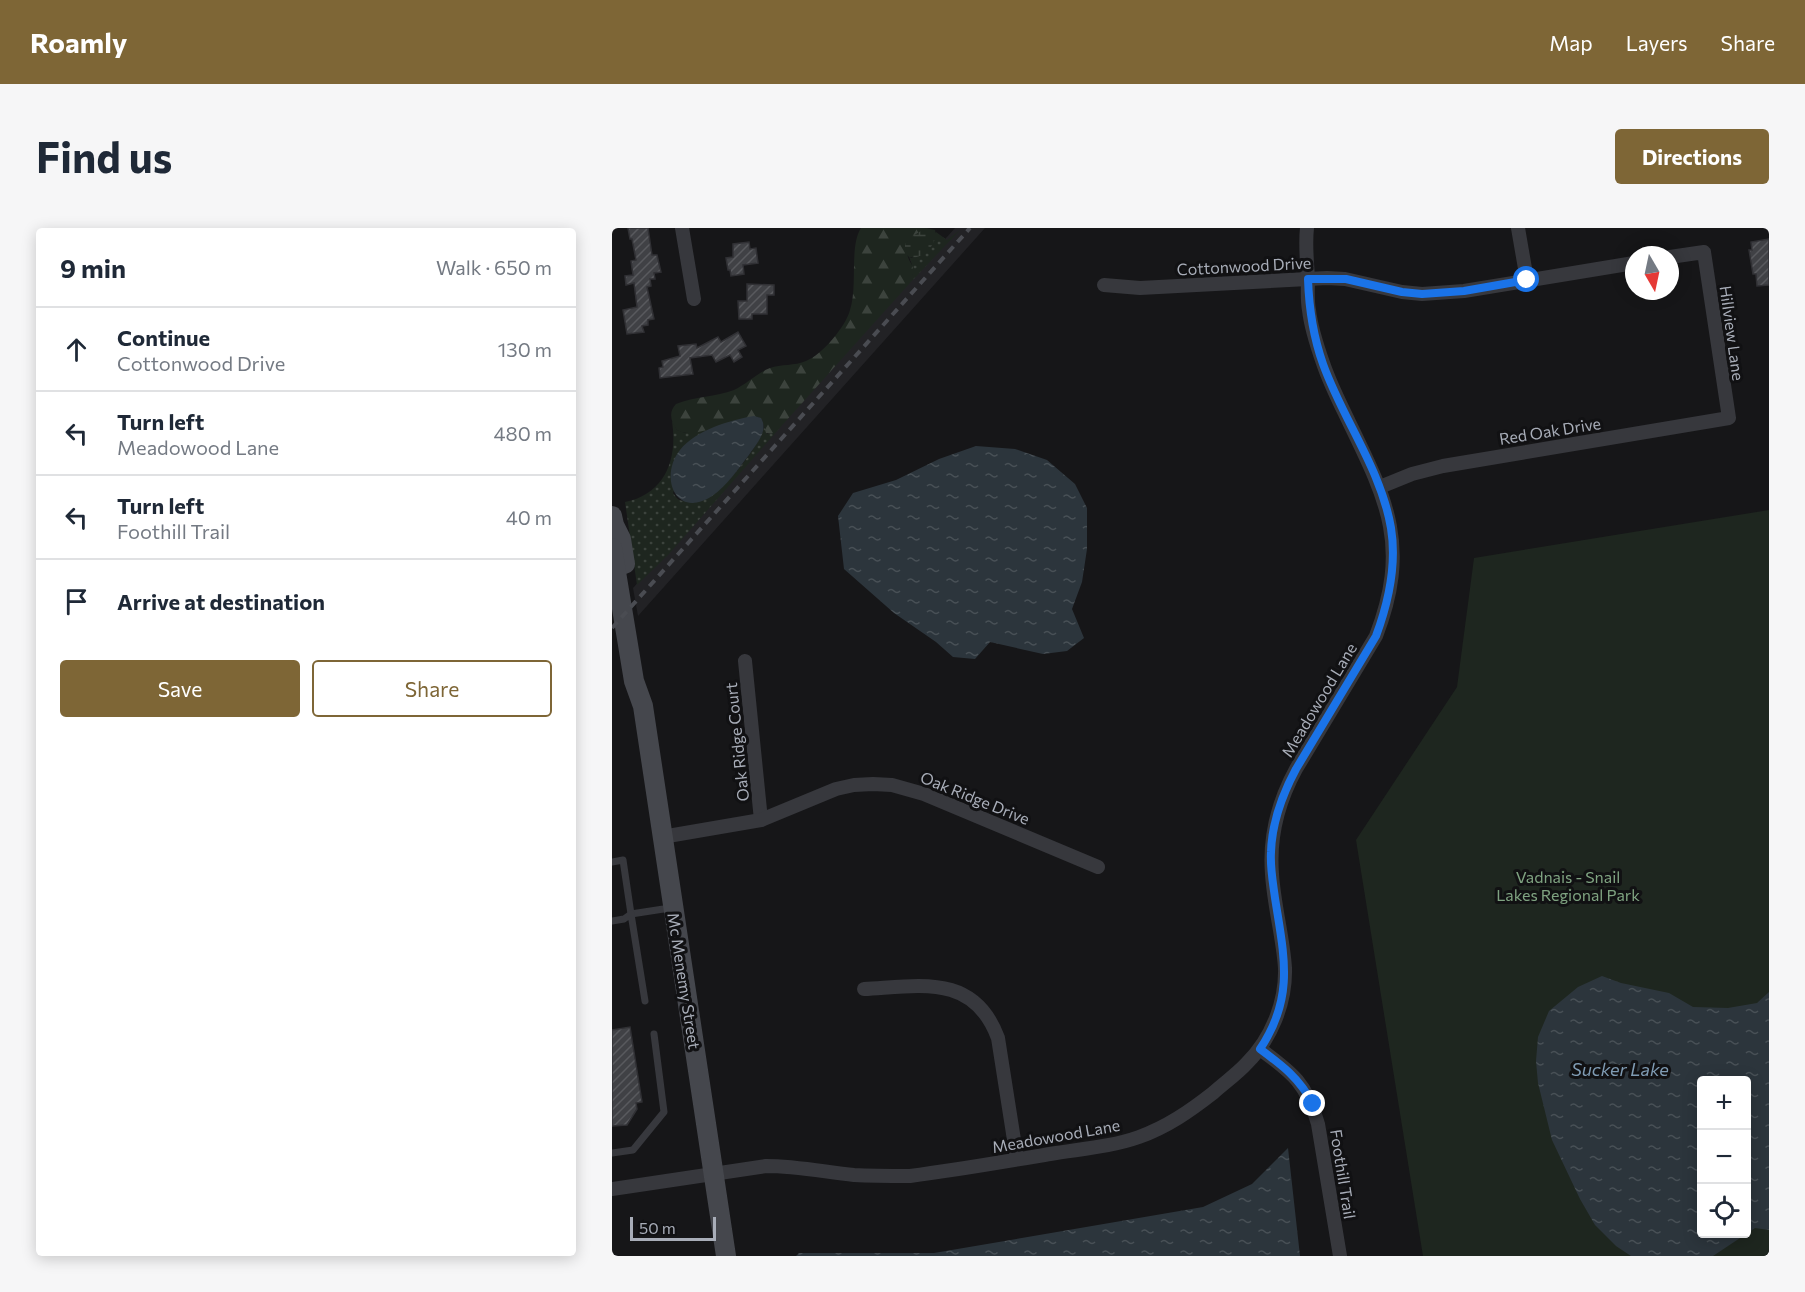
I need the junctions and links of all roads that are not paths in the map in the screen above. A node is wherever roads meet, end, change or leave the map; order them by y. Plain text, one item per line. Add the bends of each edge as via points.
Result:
1 (682, 228) edge
2 (1307, 228) edge
3 (1518, 228) edge
4 (1679, 256) edge
5 (1625, 264) edge
6 (1308, 279) junction
7 (1527, 280) junction
8 (1104, 285) dead end
9 (694, 299) dead end
10 (1729, 418) joint
11 (1380, 487) junction
12 (612, 525) edge
13 (612, 548) edge
14 (745, 661) dead end
15 (643, 706) junction
16 (761, 820) junction
17 (662, 837) junction
18 (612, 862) edge
19 (1098, 867) dead end
20 (673, 908) junction
21 (631, 914) junction
22 (612, 921) edge
23 (864, 989) dead end
24 (645, 1000) dead end
25 (654, 1034) dead end
26 (1260, 1049) junction
27 (612, 1153) edge
28 (1017, 1159) junction
29 (713, 1173) junction
30 (612, 1189) edge
31 (726, 1256) edge
32 (1340, 1256) edge

1 - 9 street
2 - 6 street, Meadowood Lane
3 - 7 street
4 - 10 street, Hillview Lane via 1704,252
5 - 7 street, Cottonwood Drive
6 - 7 street, Cottonwood Drive via 1346,279 1422,294
6 - 8 street, Cottonwood Drive via 1140,288
6 - 11 street, Meadowood Lane via 1309,310 1323,365
10 - 11 street, Red Oak Drive via 1452,464
11 - 26 street, Meadowood Lane via 1393,552 1384,614 1365,656 1286,789 1273,830 1272,875 1285,971 1284,991 1273,1026
12 - 15 street via 621,539 644,680
13 - 15 street via 634,681
14 - 16 street, Oak Ridge Court
15 - 17 street, Mc Menemy Street
16 - 17 street, Oak Ridge Drive
16 - 19 street, Oak Ridge Drive via 836,789 873,783 892,785 924,794
17 - 20 street, Mc Menemy Street
18 - 21 lane via 623,860
20 - 21 lane
20 - 29 street, Mc Menemy Street
21 - 22 lane
21 - 24 lane
23 - 28 street via 939,986 965,995 985,1012 998,1038
25 - 27 lane via 664,1112 633,1150
26 - 28 street, Meadowood Lane via 1194,1107 1157,1130 1117,1143
26 - 32 street, Foothill Trail via 1295,1076 1313,1104
28 - 29 street, Meadowood Lane via 910,1176 791,1166
29 - 30 street, Meadowood Lane
29 - 31 street, Mc Menemy Street

